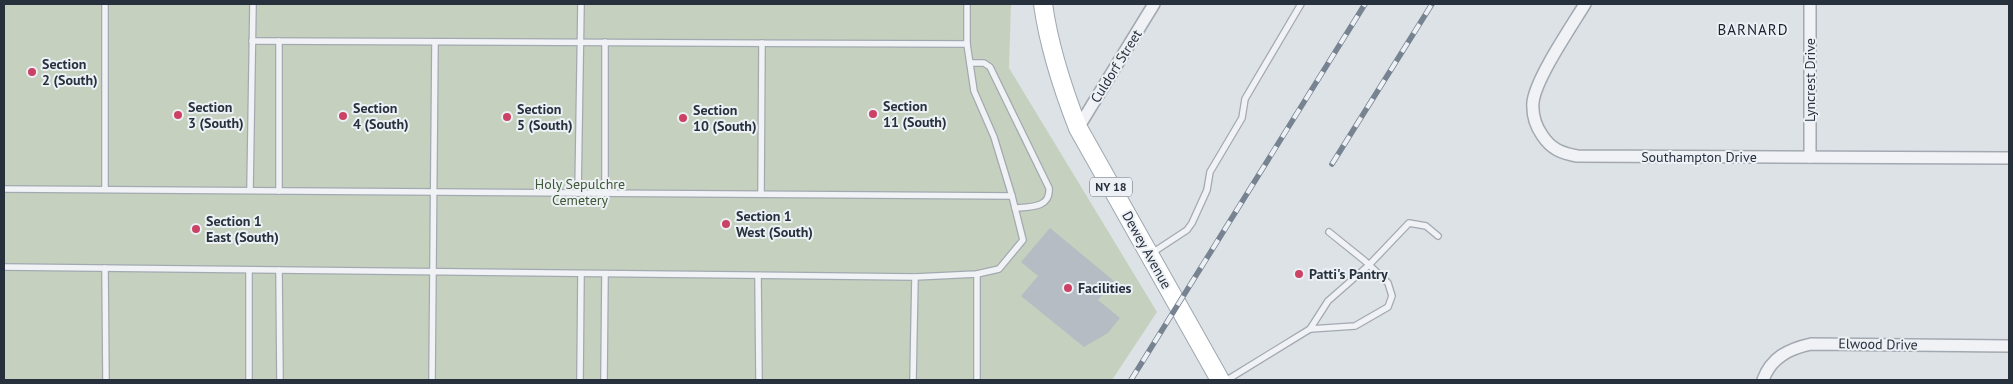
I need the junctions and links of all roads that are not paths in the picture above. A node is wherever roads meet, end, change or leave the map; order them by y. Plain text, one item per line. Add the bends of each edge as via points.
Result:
1 (105, 4) edge
2 (253, 4) edge
3 (581, 4) edge
4 (967, 4) edge
5 (1043, 4) edge
6 (1154, 4) edge
7 (1301, 4) edge
8 (1585, 4) edge
9 (1810, 4) edge
10 (252, 41) junction
11 (279, 41) junction
12 (605, 42) junction
13 (435, 43) junction
14 (581, 43) junction
15 (762, 43) junction
16 (967, 44) junction
17 (970, 63) junction
18 (1078, 128) junction
19 (1810, 157) junction
20 (2009, 158) edge
21 (4, 188) edge
22 (105, 189) junction
23 (250, 190) junction
24 (279, 191) junction
25 (434, 192) junction
26 (578, 193) junction
27 (604, 193) junction
28 (761, 194) junction
29 (1012, 196) junction
30 (1015, 208) junction
31 (1329, 232) dead end
32 (1438, 236) dead end
33 (1149, 254) junction
34 (1369, 265) junction
35 (4, 267) edge
36 (105, 268) junction
37 (249, 270) junction
38 (279, 270) junction
39 (433, 272) junction
40 (581, 274) junction
41 (605, 274) junction
42 (977, 274) junction
43 (758, 276) junction
44 (915, 277) junction
45 (1310, 329) junction
46 (2009, 346) edge
47 (106, 380) edge
48 (249, 380) edge
49 (280, 380) edge
50 (432, 380) edge
51 (580, 380) edge
52 (604, 380) edge
53 (759, 380) edge
54 (913, 380) edge
55 (977, 380) edge
56 (1220, 380) edge
57 (1227, 380) edge
58 (1763, 380) edge

1 - 22 lane
2 - 10 lane
3 - 14 lane
4 - 16 lane
5 - 18 main road, Dewey Avenue / NY 18 via 1053,57
6 - 18 street, Culdorf Street
7 - 33 lane via 1245,99 1242,118 1210,172 1207,190 1192,223 1187,230
8 - 19 street, Southampton Drive via 1540,82 1534,100 1536,127 1554,149 1577,156
9 - 19 street, Lyncrest Drive
10 - 11 lane
10 - 23 lane
11 - 13 lane
11 - 24 lane
12 - 14 lane
12 - 15 lane
12 - 27 lane
13 - 14 lane
13 - 25 lane
14 - 26 lane
15 - 16 lane
15 - 28 lane
16 - 17 lane
17 - 29 lane via 974,91 994,137
17 - 30 lane via 984,63 990,67 1049,188 1050,194 1045,202 1035,207
18 - 33 main road, Dewey Avenue / NY 18
19 - 20 street, Southampton Drive
21 - 22 lane
22 - 23 lane
23 - 24 lane
24 - 25 lane
25 - 26 lane
25 - 39 lane
26 - 27 lane
27 - 28 lane
28 - 29 lane
29 - 30 lane
30 - 42 lane via 1022,240 999,269
31 - 34 lane
32 - 34 lane via 1426,226 1409,223
33 - 56 main road, Dewey Avenue / NY 18
34 - 45 lane via 1328,301
34 - 45 lane via 1388,283 1392,296 1388,307 1355,326
35 - 36 lane
36 - 37 lane
36 - 47 lane
37 - 38 lane
37 - 48 lane
38 - 39 lane
38 - 49 lane
39 - 40 lane
39 - 50 lane
40 - 41 lane
40 - 51 lane
41 - 43 lane
41 - 52 lane
42 - 44 lane
42 - 55 lane
43 - 44 lane
43 - 53 lane
44 - 54 lane
45 - 57 lane
46 - 58 street, Elwood Drive via 1811,344 1778,357

